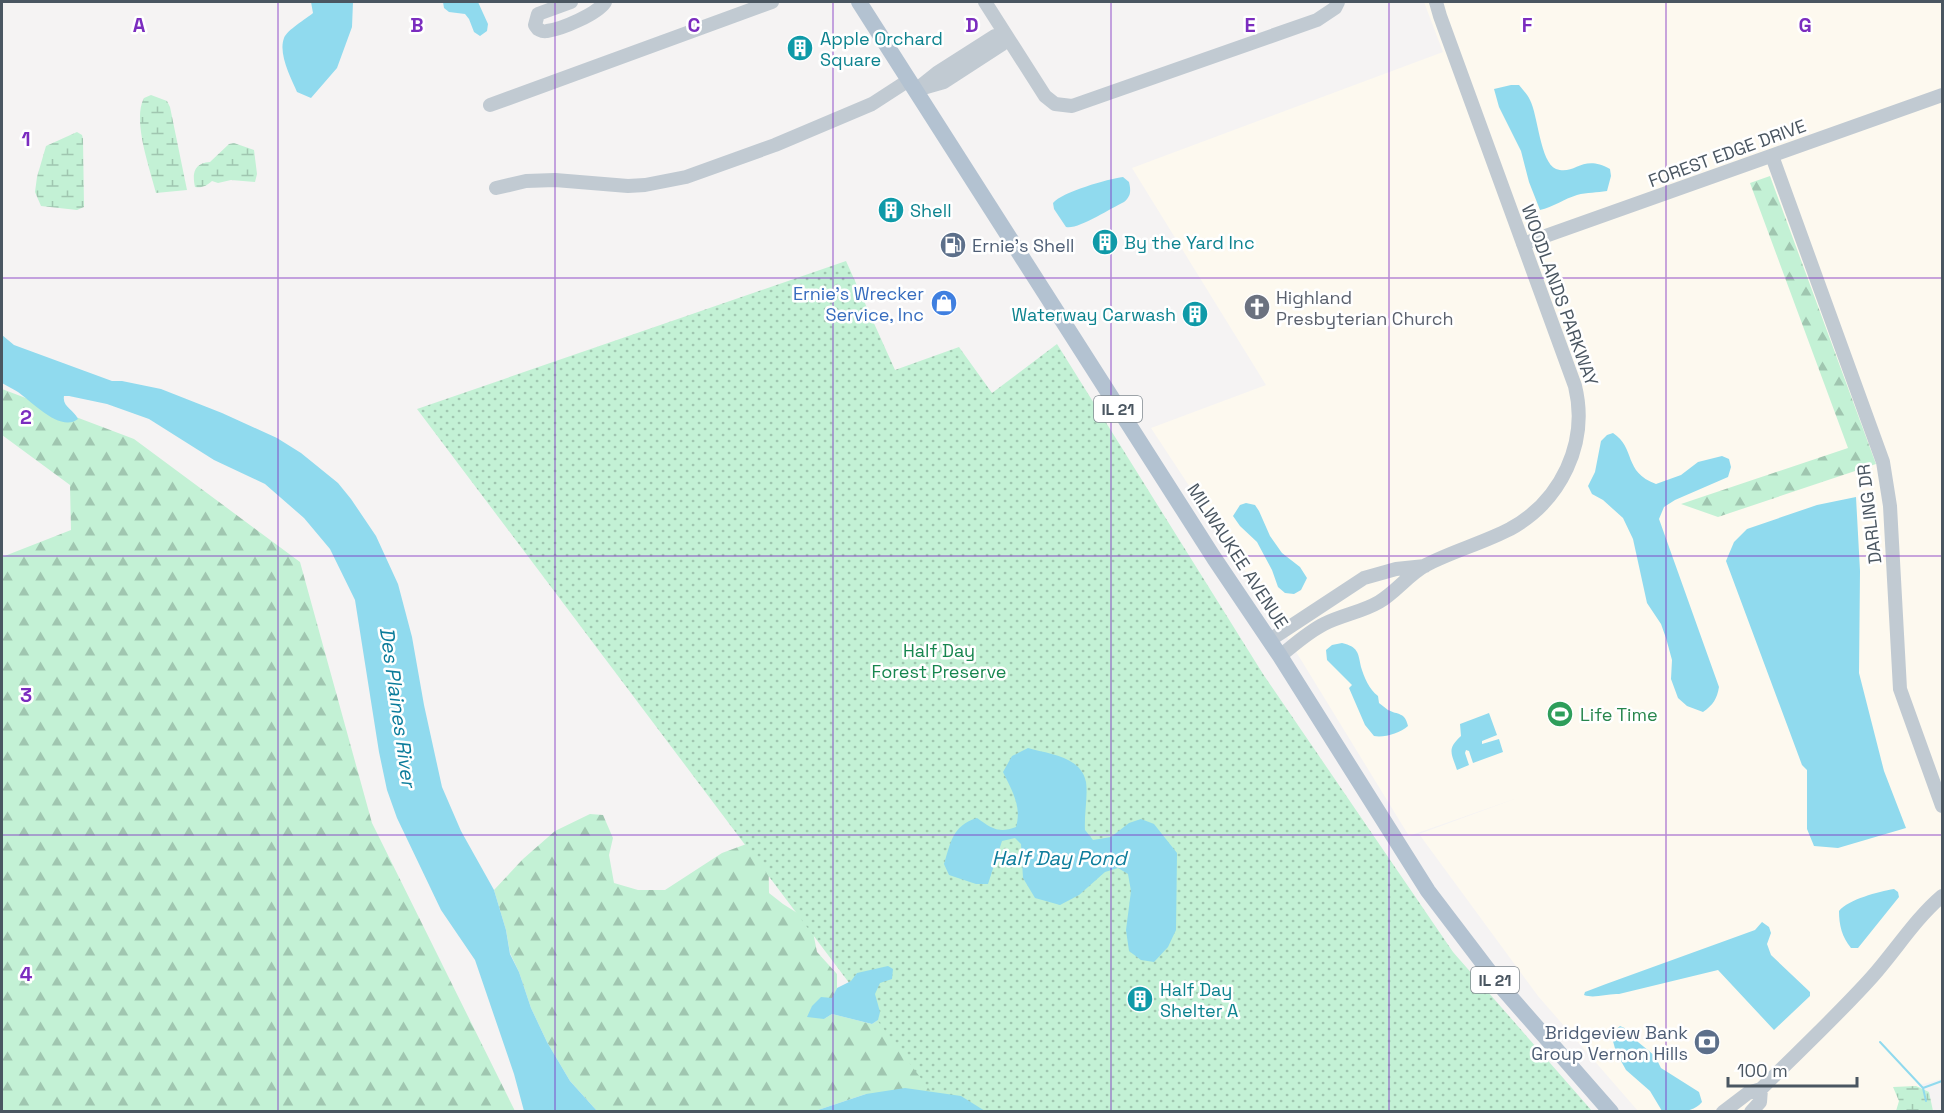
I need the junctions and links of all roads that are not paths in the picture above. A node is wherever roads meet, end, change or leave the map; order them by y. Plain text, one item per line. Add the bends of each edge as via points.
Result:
1 (570, 2) edge
2 (605, 2) edge
3 (772, 2) edge
4 (859, 2) edge
5 (985, 2) edge
6 (1338, 2) edge
7 (1436, 2) edge
8 (1006, 36) junction
9 (912, 85) junction
10 (1942, 95) edge
11 (490, 105) dead end
12 (1772, 156) junction
13 (496, 188) dead end
14 (1523, 244) junction
15 (1425, 566) junction
16 (1269, 640) junction
17 (1280, 656) junction
18 (1942, 806) edge
19 (1942, 897) edge
20 (1761, 1089) junction
21 (1611, 1112) edge
22 (1723, 1112) edge
23 (1751, 1112) edge

1 - 2 street via 538,14 535,25 547,32 573,22
3 - 11 street
4 - 9 main road, MILWAUKEE AVENUE / IL 21
5 - 8 street
6 - 8 street via 1317,20 1072,106 1055,104 1045,96
7 - 14 street, WOODLANDS PARKWAY
8 - 9 street via 1000,45 944,82
9 - 13 street via 775,145 686,177 628,186 555,180
9 - 16 main road, MILWAUKEE AVENUE / IL 21
10 - 12 street, FOREST EDGE DRIVE
12 - 14 street, FOREST EDGE DRIVE
12 - 18 street, DARLING DR via 1883,462 1890,506 1900,689
14 - 15 street, WOODLANDS PARKWAY via 1575,386 1579,410 1575,447 1555,490 1533,514 1508,530
15 - 16 street, WOODLANDS PARKWAY via 1364,578
15 - 17 street, WOODLANDS PARKWAY via 1382,600 1325,624
16 - 17 main road, MILWAUKEE AVENUE / IL 21
17 - 21 main road, MILWAUKEE AVENUE / IL 21 via 1435,900 1498,983
19 - 20 street via 1850,1000
20 - 22 street via 1748,1093
20 - 23 street via 1760,1102

